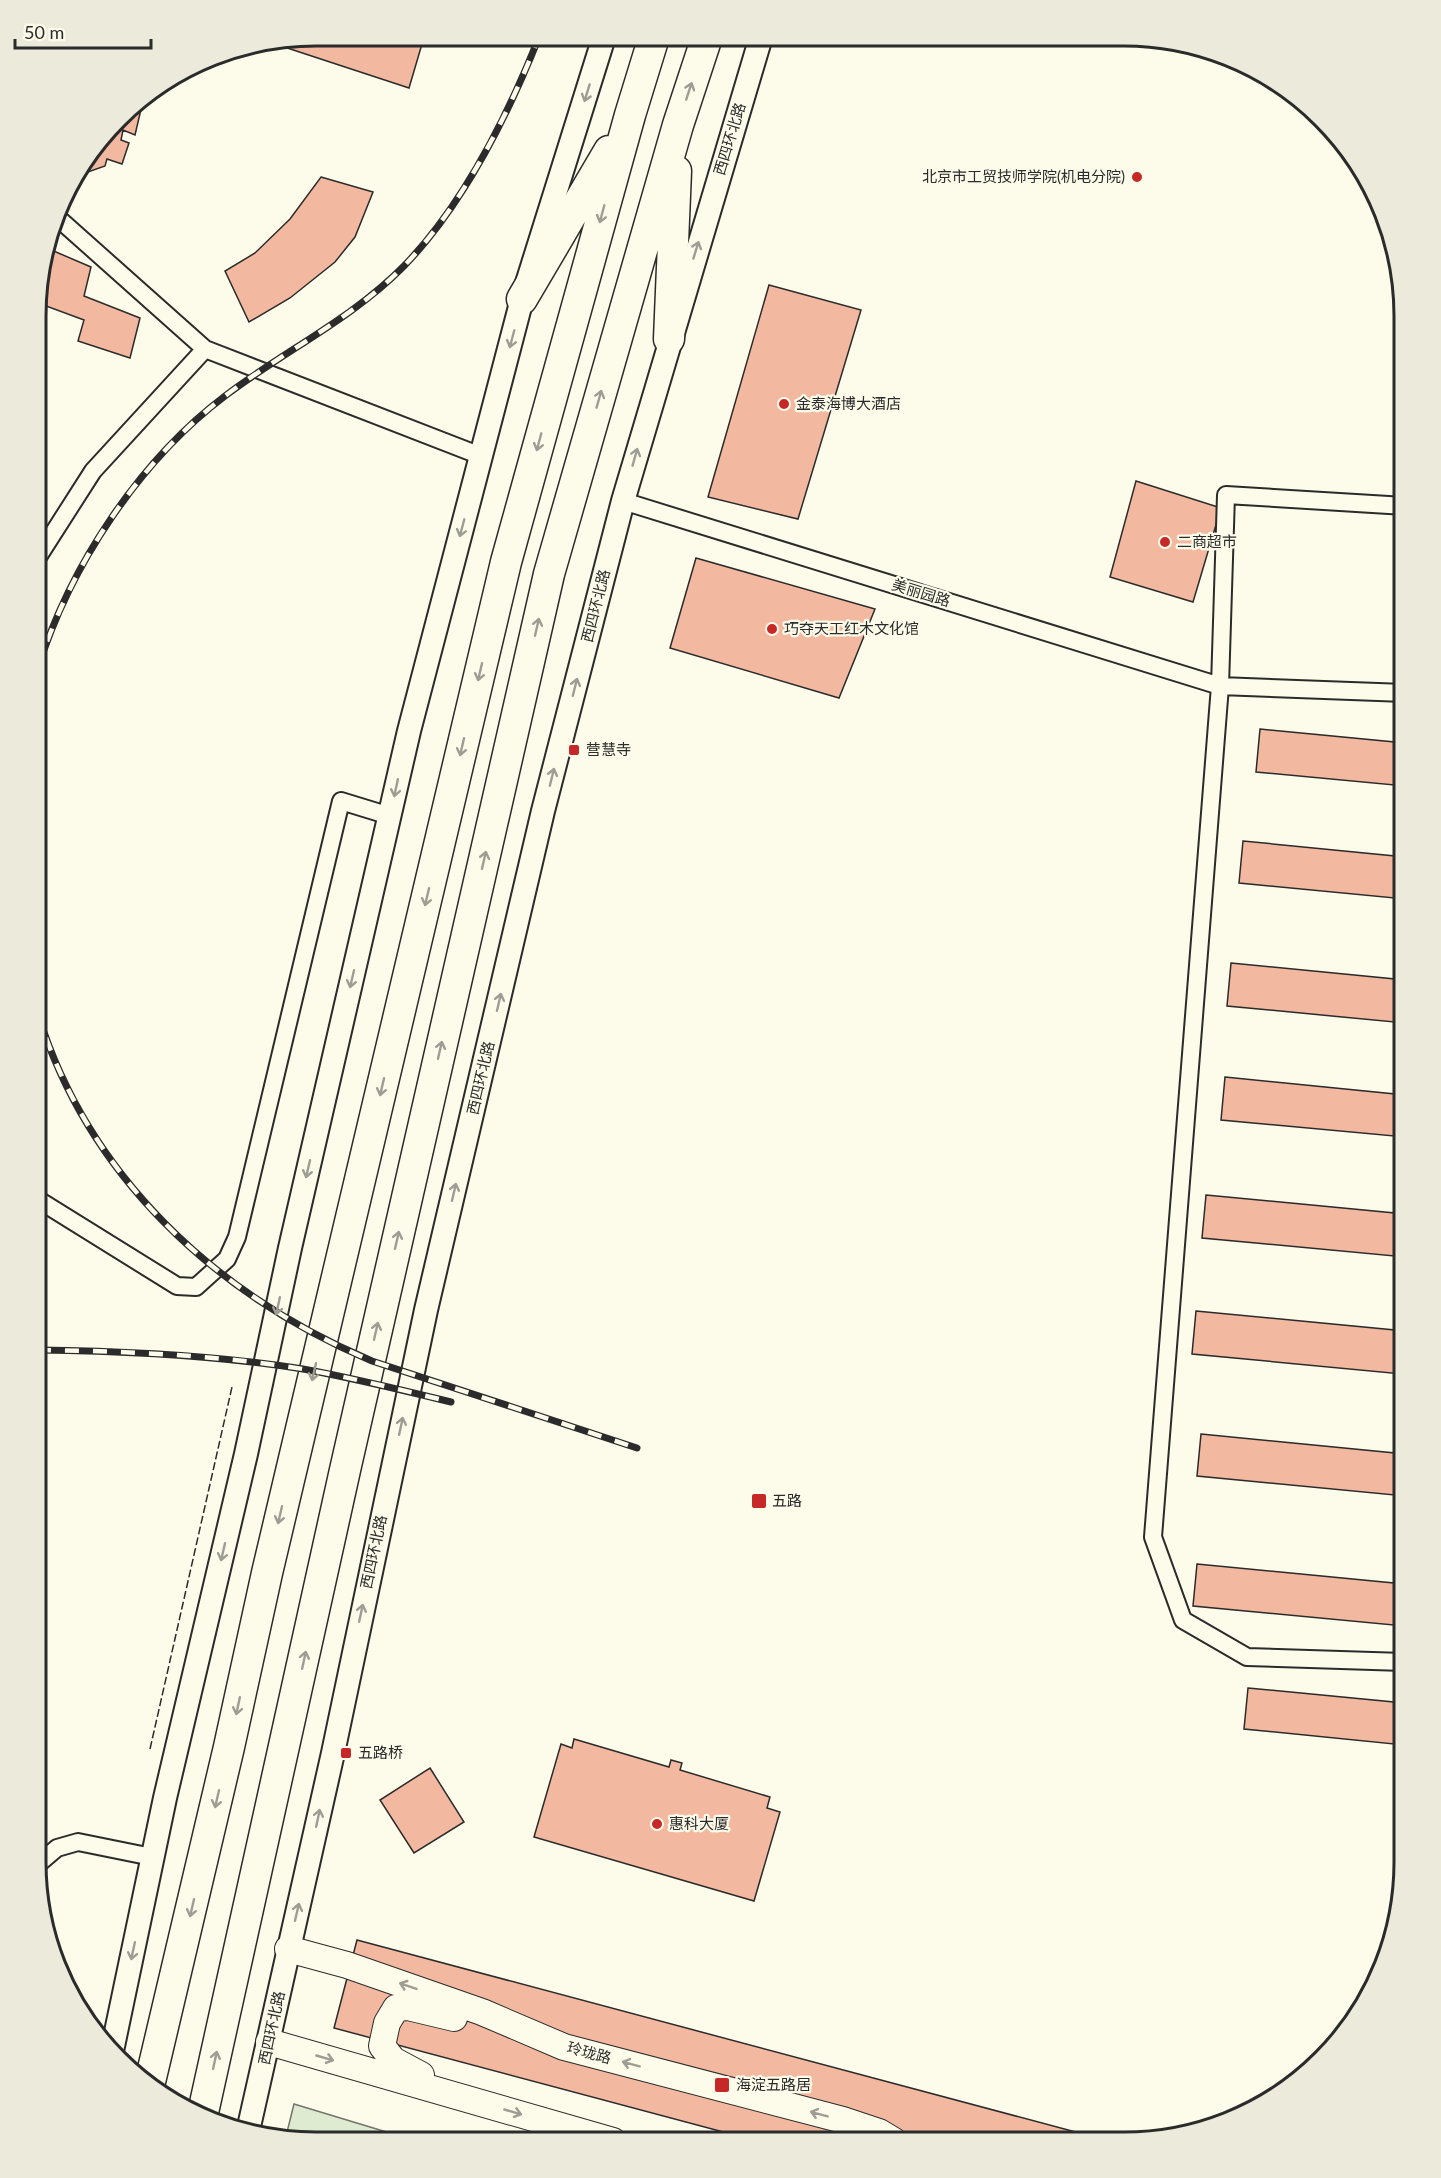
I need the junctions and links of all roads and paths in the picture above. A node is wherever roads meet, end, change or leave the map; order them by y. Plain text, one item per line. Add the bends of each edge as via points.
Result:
1 (601, 46) edge
2 (651, 46) edge
3 (704, 46) edge
4 (758, 46) edge
5 (630, 115) junction
6 (678, 125) junction
7 (63, 223) edge
8 (522, 299) junction
9 (669, 339) junction
10 (205, 349) junction
11 (481, 456) junction
12 (623, 501) junction
13 (1394, 505) edge
14 (46, 544) edge
15 (1220, 686) junction
16 (1394, 693) edge
17 (390, 816) junction
18 (46, 1205) edge
19 (1394, 1662) edge
20 (46, 1857) edge
21 (152, 1857) junction
22 (288, 1949) junction
23 (114, 2041) edge
24 (269, 2042) junction
25 (564, 2047) junction
26 (151, 2076) edge
27 (466, 2098) junction
28 (204, 2107) edge
29 (250, 2123) edge
30 (585, 2132) edge
31 (879, 2132) edge

1 -> 8 street
2 - 5 highway
6 -> 3 highway
9 -> 4 street, 西四环北路
5 - 8 highway
5 -> 26 highway via 506,562
6 - 9 highway
28 -> 6 highway via 549,574
7 - 10 street
8 -> 11 street
12 -> 9 street, 西四环北路
10 - 11 street
10 - 14 street via 93,471
11 -> 17 street
12 - 15 street, 美丽园路
22 -> 12 street, 西四环北路 via 426,1310 546,800
13 - 15 street via 1226,495
15 - 16 street, 美丽园路
15 - 19 street via 1153,1537 1183,1620 1247,1657
17 - 18 street via 340,801 237,1237 227,1259 196,1287 177,1286
17 -> 21 street
20 - 21 street via 57,1848 78,1842
21 -> 23 street
22 - 24 street, 西四环北路
25 -> 22 main road, 玲珑路 via 482,2012 347,1965
24 -> 27 main road
24 - 29 street, 西四环北路
25 - 27 main road via 408,2007 396,2008 387,2023 382,2046 393,2060
31 -> 25 main road, 玲珑路
27 -> 30 main road

